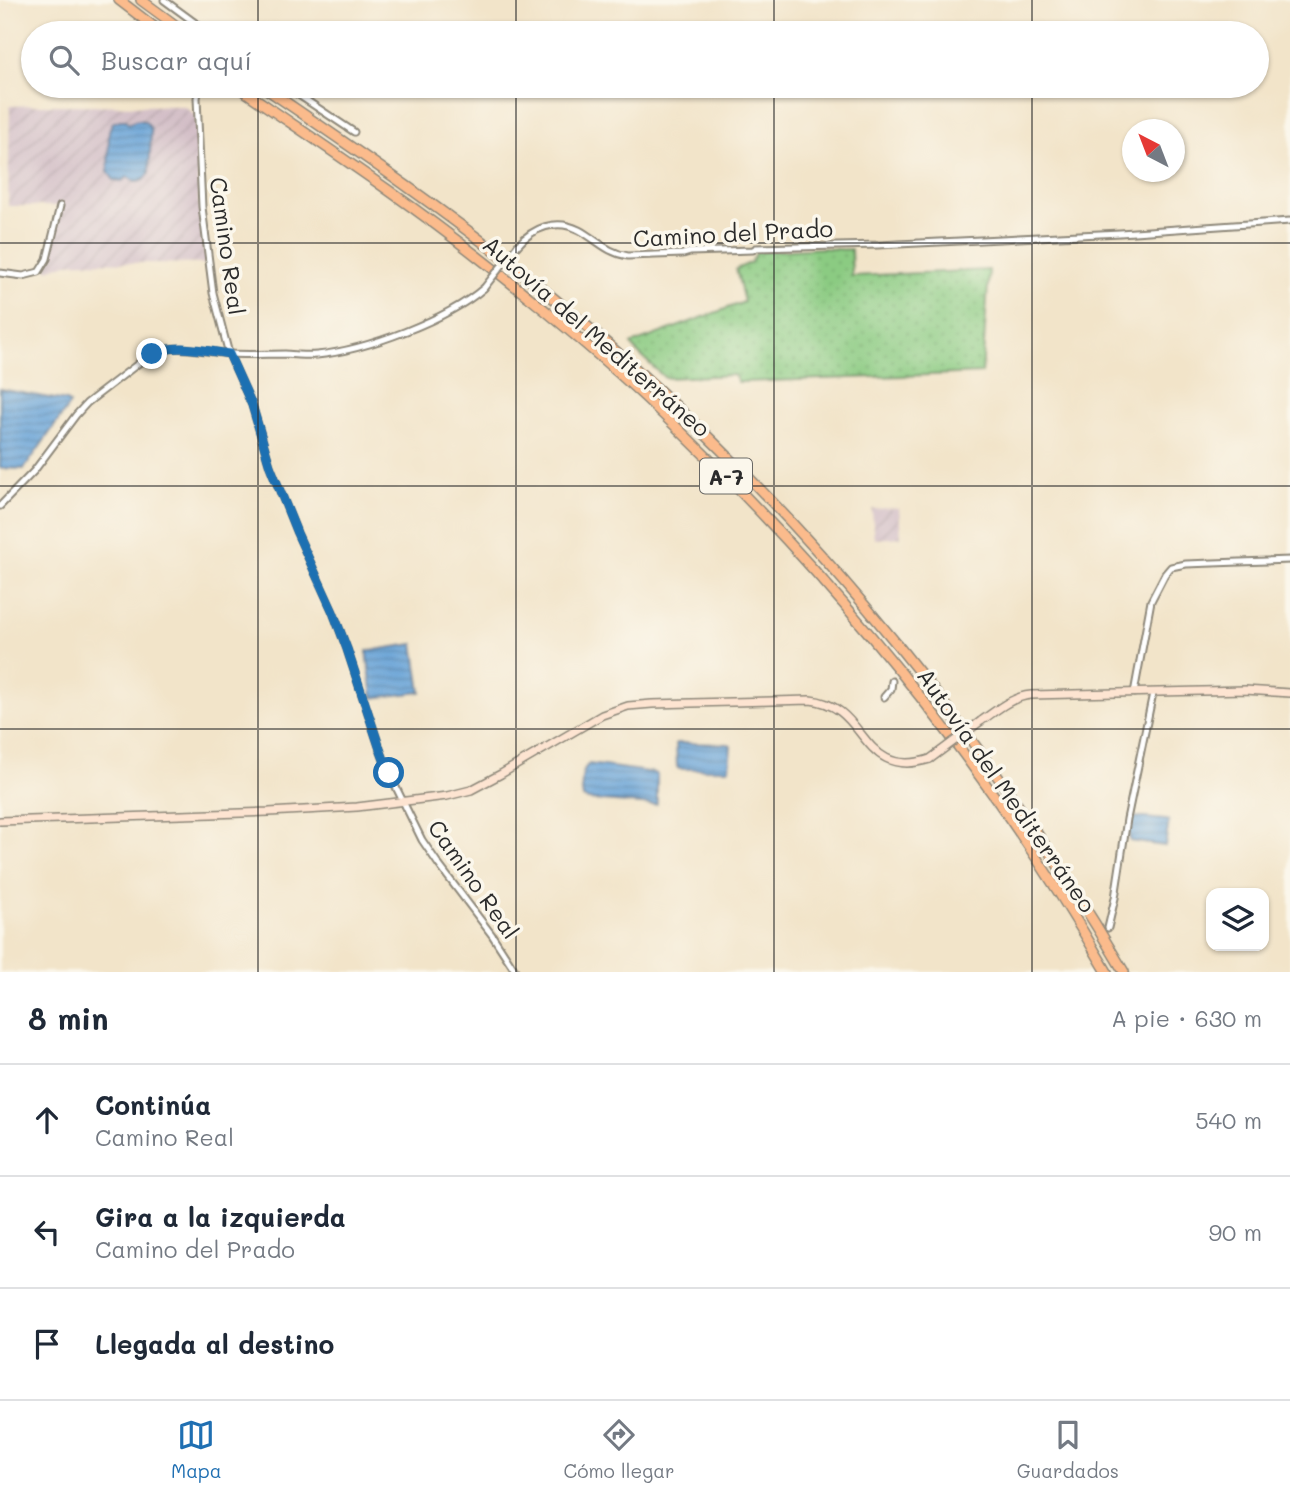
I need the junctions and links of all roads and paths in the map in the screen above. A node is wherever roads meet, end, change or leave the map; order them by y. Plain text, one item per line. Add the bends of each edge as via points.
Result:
1 (118, 0) edge
2 (141, 0) edge
3 (164, 0) edge
4 (173, 0) edge
5 (173, 8) junction
6 (146, 21) edge
7 (170, 21) edge
8 (192, 21) edge
9 (197, 98) edge
10 (254, 98) edge
11 (279, 98) edge
12 (303, 98) edge
13 (354, 132) dead end
14 (60, 206) dead end
15 (1290, 221) edge
16 (0, 272) edge
17 (229, 354) junction
18 (0, 506) edge
19 (1290, 560) edge
20 (892, 681) dead end
21 (1134, 693) junction
22 (1153, 693) junction
23 (1290, 694) edge
24 (884, 697) dead end
25 (403, 801) junction
26 (0, 821) edge
27 (1108, 928) dead end
28 (516, 972) edge
29 (1107, 972) edge
30 (1124, 972) edge

1 - 6 highway
2 - 7 highway
3 - 5 street
4 - 5 street
5 - 8 street
9 - 17 street, Camino Real via 202,207 213,293
10 - 29 highway, Autovía del Mediterráneo / A-7 via 408,204 531,299 645,397 750,500 876,641 964,753
11 - 30 highway, Autovía del Mediterráneo / A-7 via 401,182 548,294 678,409 774,504 883,628 977,747 1061,869
12 - 13 street
14 - 16 street via 47,259 39,272 23,276
15 - 17 street, Camino del Prado, bridge via 628,256 608,251 579,230 558,225 527,234 484,288 466,303 403,333 316,355
17 - 18 street, Camino del Prado via 190,348 161,350 141,361 76,415 34,471
17 - 25 street, Camino Real
19 - 21 street via 1171,567 1151,601
20 - 24 street
21 - 22 main road
21 - 25 main road, bridge via 1024,696 916,764 881,756 844,714 823,701 628,706 602,715 471,790
22 - 23 main road via 1245,690
22 - 27 street
25 - 26 main road via 269,812
25 - 28 street, Camino Real via 433,856

